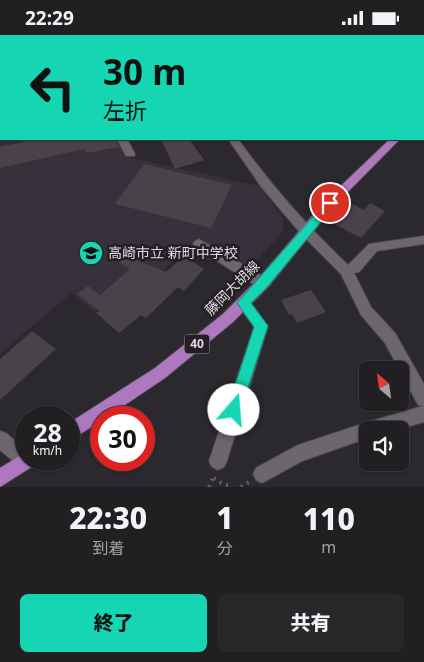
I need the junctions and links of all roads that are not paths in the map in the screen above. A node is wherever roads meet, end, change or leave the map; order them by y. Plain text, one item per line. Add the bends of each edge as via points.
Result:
1 (123, 140) edge
2 (233, 140) edge
3 (393, 140) edge
4 (130, 154) dead end
5 (306, 232) junction
6 (424, 240) edge
7 (199, 244) dead end
8 (346, 271) junction
9 (263, 283) junction
10 (243, 303) junction
11 (424, 399) edge
12 (424, 414) edge
13 (400, 421) edge
14 (80, 426) edge
15 (359, 433) edge
16 (0, 439) edge
17 (15, 452) edge
18 (218, 461) dead end
19 (15, 468) edge
20 (262, 474) dead end
21 (0, 478) edge

1 - 4 street
2 - 5 street
3 - 5 main road, 藤岡大胡線 / 40
5 - 8 street
5 - 9 main road, 藤岡大胡線 / 40
6 - 8 street via 373,247 355,268
7 - 9 street
8 - 11 street via 366,311 390,339
9 - 10 main road, 藤岡大胡線 / 40
10 - 14 main road, 藤岡大胡線 / 40 via 160,373
10 - 18 street via 261,326
12 - 13 street
15 - 20 street via 298,454
16 - 17 street
19 - 21 main road

